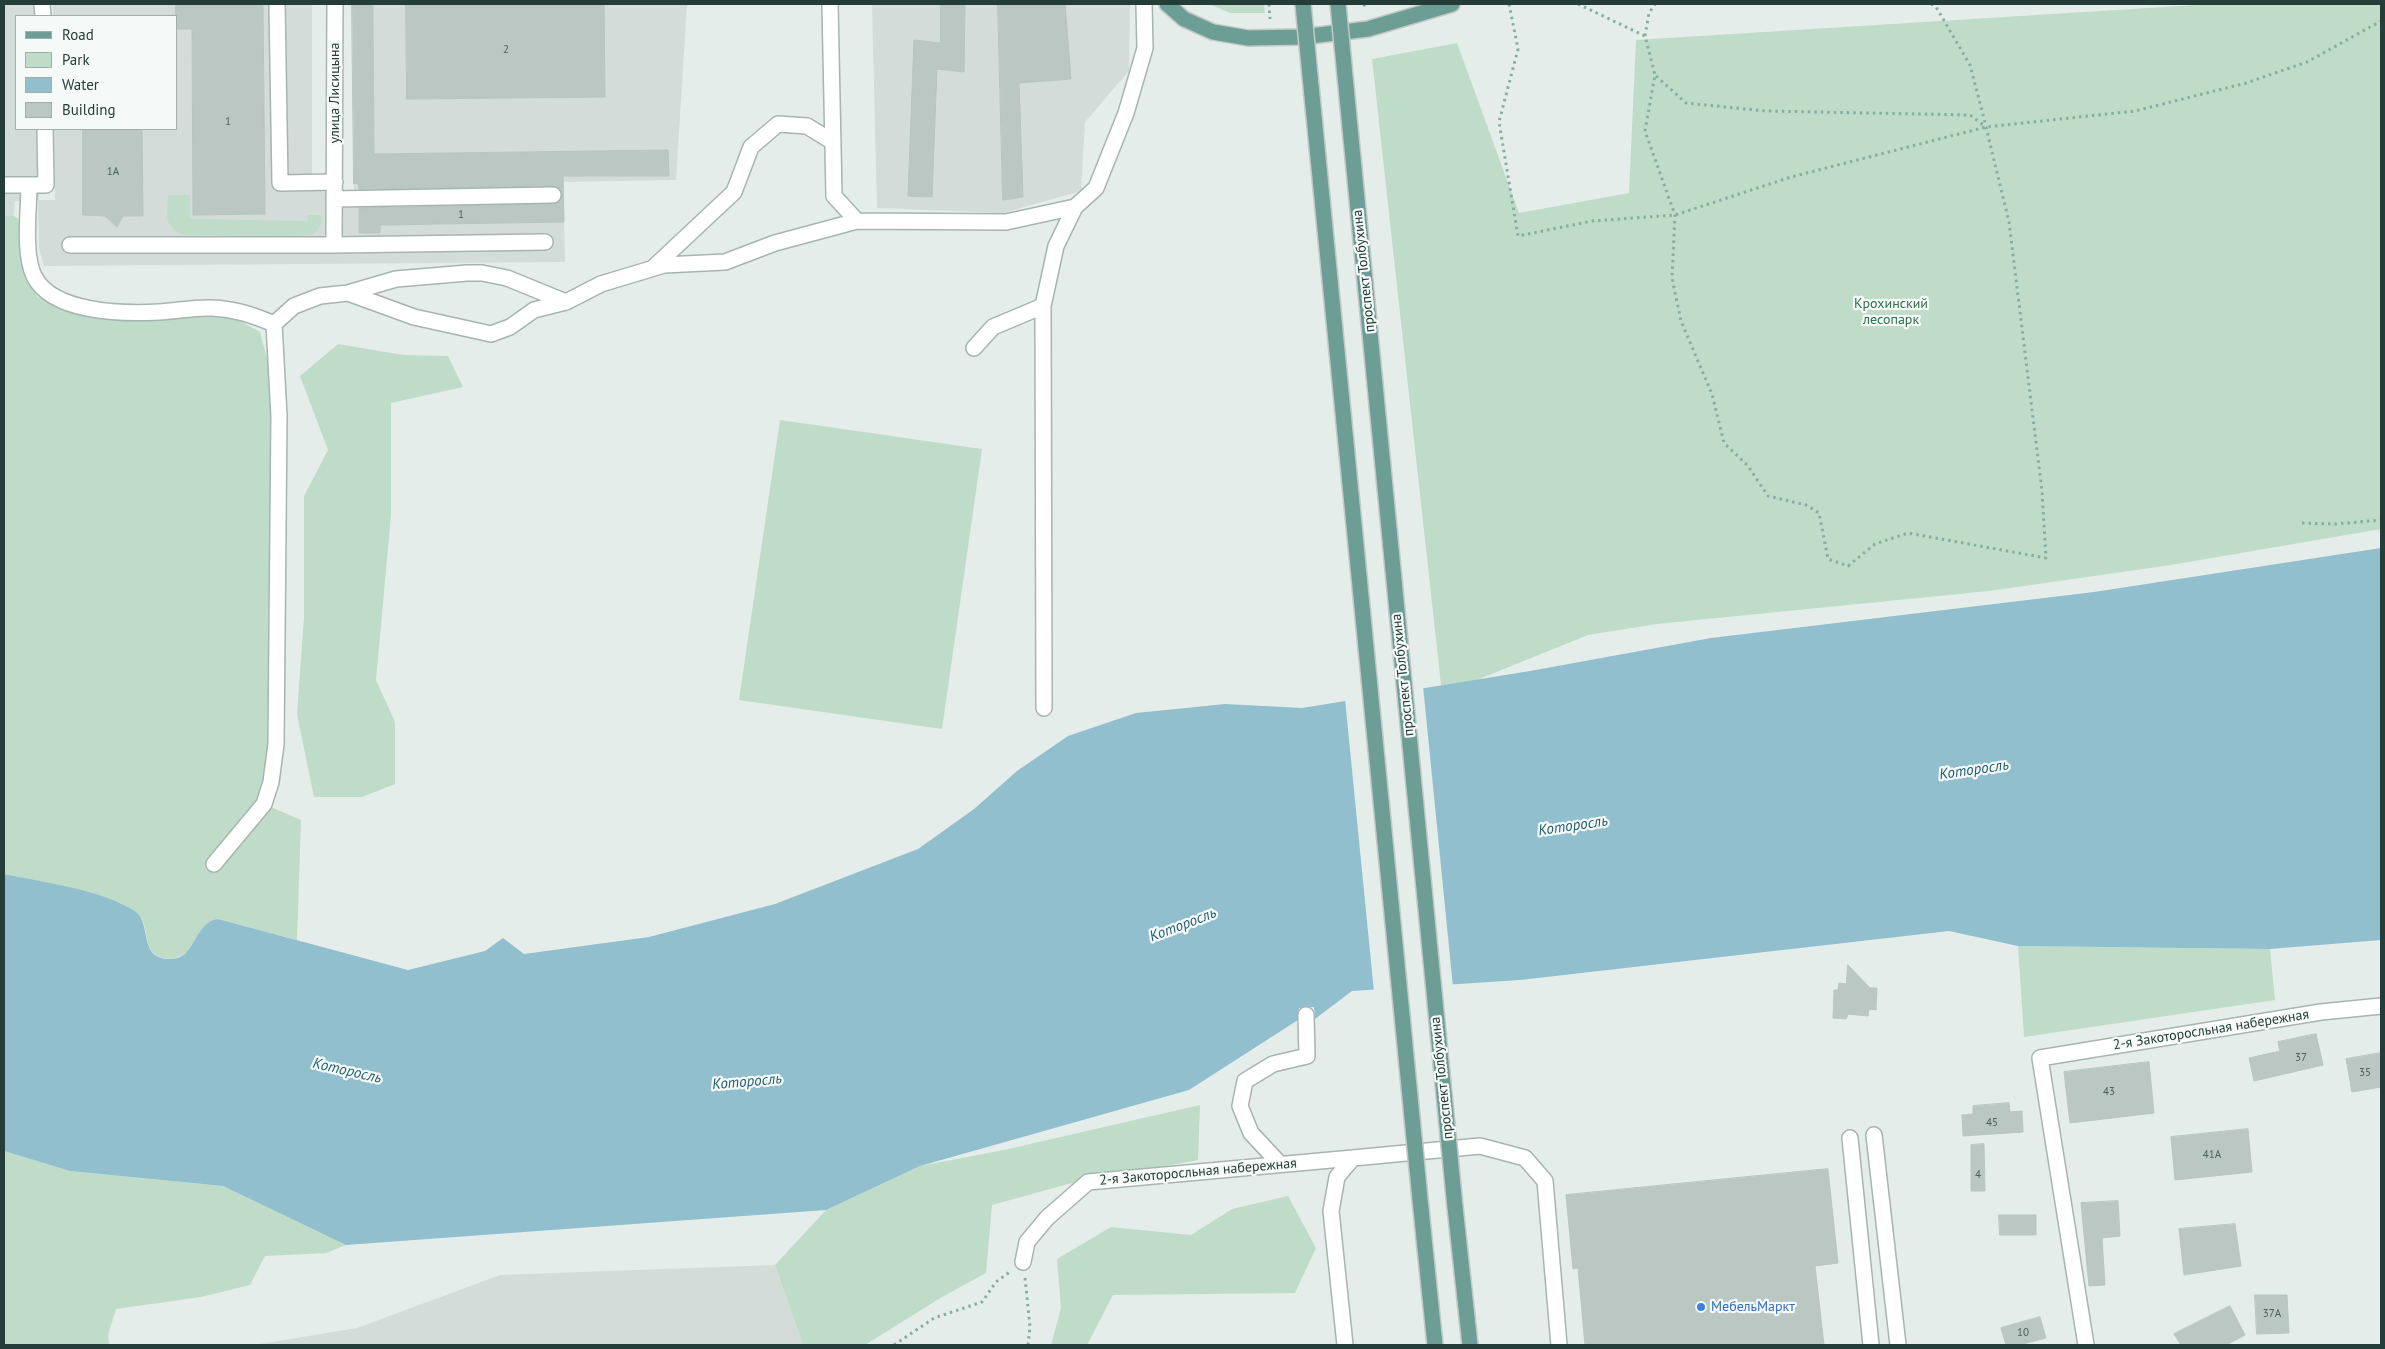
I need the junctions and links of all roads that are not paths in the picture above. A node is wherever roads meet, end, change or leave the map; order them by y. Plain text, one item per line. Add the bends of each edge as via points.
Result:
1 (277, 4) edge
2 (335, 4) edge
3 (830, 4) edge
4 (1144, 4) edge
5 (1167, 4) edge
6 (1303, 4) edge
7 (1338, 4) edge
8 (1452, 4) edge
9 (45, 130) edge
10 (833, 142) junction
11 (335, 182) junction
12 (4, 185) edge
13 (29, 185) junction
14 (553, 195) dead end
15 (334, 199) junction
16 (1075, 207) junction
17 (857, 220) junction
18 (545, 242) dead end
19 (70, 245) dead end
20 (334, 245) junction
21 (654, 268) junction
22 (348, 293) junction
23 (566, 302) junction
24 (1043, 306) junction
25 (274, 324) junction
26 (974, 348) dead end
27 (1044, 708) dead end
28 (214, 864) dead end
29 (2381, 1006) edge
30 (1306, 1015) dead end
31 (1874, 1135) dead end
32 (1850, 1138) dead end
33 (1354, 1158) junction
34 (1280, 1164) junction
35 (1023, 1262) road end
36 (1345, 1345) edge
37 (1435, 1345) edge
38 (1470, 1345) edge
39 (1559, 1345) edge
40 (1871, 1345) edge
41 (1898, 1345) edge
42 (2086, 1345) edge

1 - 11 street via 280,183
2 - 11 street, улица Лисицына
3 - 10 street
4 - 16 street via 1145,48 1126,113 1096,188
5 - 8 main road via 1184,19 1213,32 1248,38 1302,37 1368,29
6 - 37 main road, bridge
7 - 38 main road, проспект Толбухина, bridge
9 - 13 street via 46,185
10 - 17 street via 834,196
10 - 21 street via 807,126 778,124 751,147 734,192
11 - 15 street, улица Лисицына
12 - 13 street
13 - 25 street via 30,265 41,287 51,296 91,308 136,313 211,308 245,311
14 - 15 street
15 - 20 street, улица Лисицына
16 - 17 street via 1006,222
16 - 24 street via 1056,246
17 - 21 street via 775,243 725,262
18 - 20 street
19 - 20 street
21 - 23 street via 601,284
22 - 23 street via 396,279 482,273 507,278
22 - 23 street via 414,317 492,334 510,327 534,310
22 - 25 street via 320,296 294,306
24 - 26 street via 993,327
24 - 27 street
25 - 28 street via 279,416 274,765 264,804
29 - 42 street, 2-я Закоторосльная набережная via 2320,1012 2040,1058
30 - 34 street via 1307,1056 1273,1064 1245,1081 1240,1106 1251,1133
31 - 41 street
32 - 40 street
33 - 34 street, 2-я Закоторосльная набережная
33 - 36 street via 1337,1178 1331,1211
33 - 39 street, 2-я Закоторосльная набережная via 1480,1146 1525,1158 1545,1181
34 - 35 street, 2-я Закоторосльная набережная via 1088,1182 1047,1218 1027,1242

